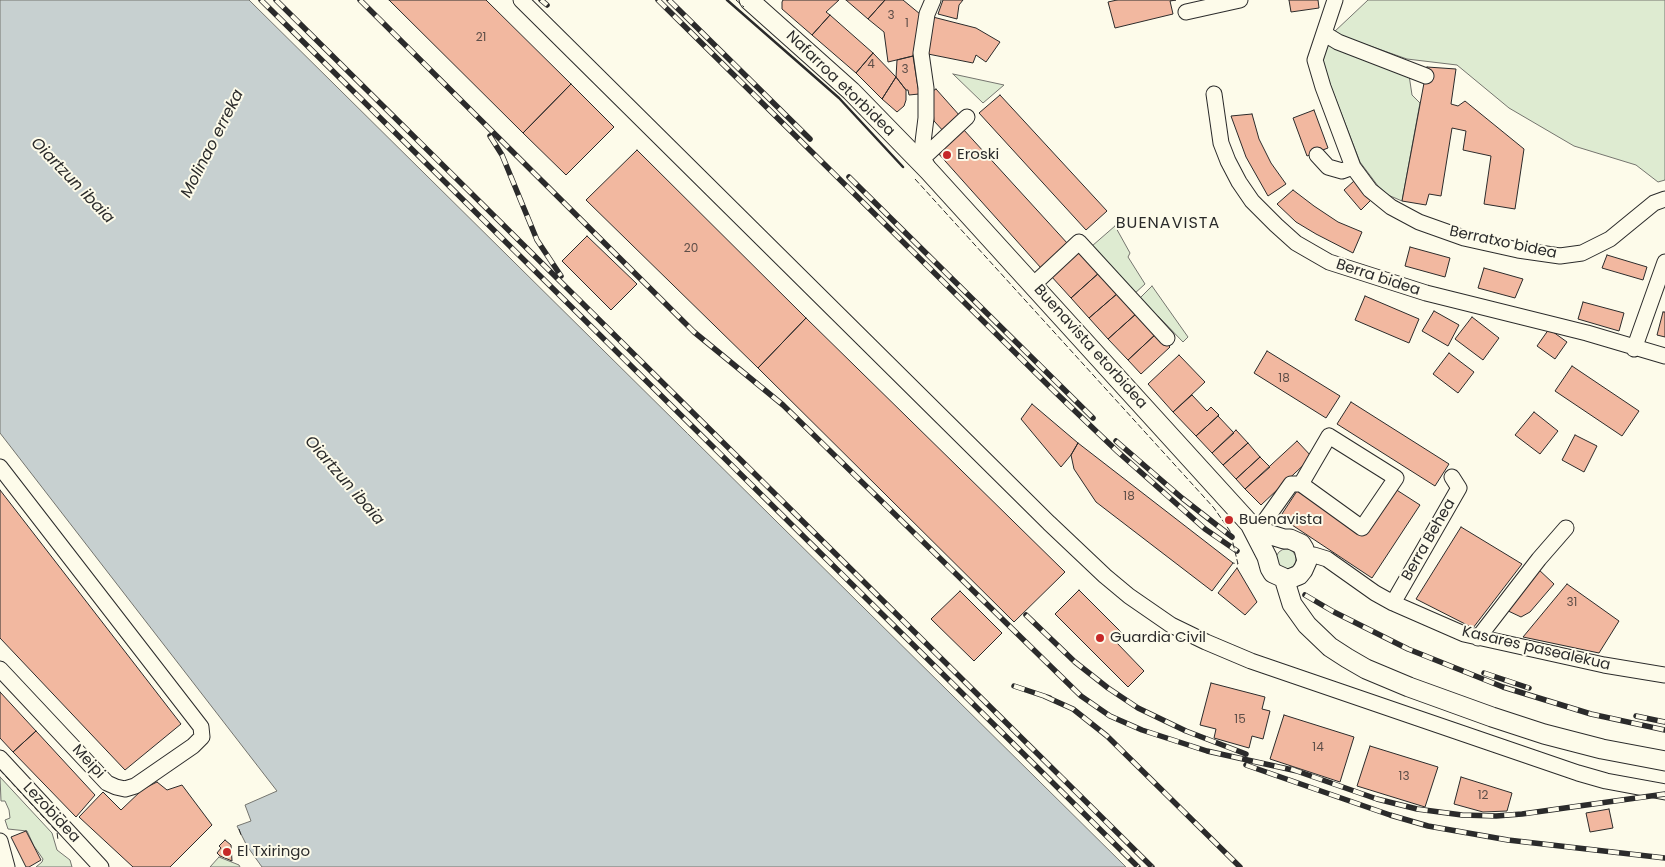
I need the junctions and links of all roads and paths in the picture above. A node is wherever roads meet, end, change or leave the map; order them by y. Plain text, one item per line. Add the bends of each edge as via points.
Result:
1 (521, 0) edge
2 (1240, 0) edge
3 (1336, 0) edge
4 (928, 2) edge
5 (760, 3) edge
6 (1186, 12) dead end
7 (1325, 34) junction
8 (1426, 76) dead end
9 (1214, 94) dead end
10 (967, 117) dead end
11 (1318, 155) dead end
12 (926, 164) junction
13 (1353, 167) junction
14 (1660, 201) edge
15 (1665, 262) edge
16 (1033, 285) junction
17 (1167, 338) dead end
18 (1634, 348) junction
19 (1665, 356) edge
20 (0, 467) edge
21 (1452, 477) dead end
22 (1301, 484) junction
23 (1254, 527) junction
24 (1566, 528) dead end
25 (1284, 539) junction
26 (1306, 555) junction
27 (1267, 557) junction
28 (1284, 578) junction
29 (1393, 603) junction
30 (1478, 638) junction
31 (0, 669) edge
32 (1665, 675) edge
33 (1, 759) edge
34 (1665, 761) edge
35 (1665, 792) edge
36 (0, 841) edge
37 (7, 867) edge
38 (102, 867) edge

1 - 35 street via 1049,523 1105,576 1171,625 1252,661 1578,773
2 - 6 street
3 - 7 street
4 - 12 street via 921,53 926,88 922,150
5 - 12 main road, Nafarroa etorbidea
7 - 8 street
7 - 13 street, Berratxo bidea via 1315,58
9 - 18 street, Berra bidea via 1221,143 1239,182 1252,201 1296,243 1329,262 1417,290
10 - 12 street
11 - 13 street via 1328,167 1342,171
12 - 16 main road, Buenavista etorbidea
13 - 14 street, Berratxo bidea via 1370,190 1391,207 1419,222 1464,238 1560,256 1582,253 1610,239
15 - 18 street
16 - 17 street via 1079,242
16 - 23 main road, Buenavista etorbidea
18 - 19 street, Berra bidea
20 - 31 street, Meipi via 201,727 202,737 135,786 116,788 107,783
21 - 29 street, Berra Behea via 1460,488
22 - 22 street via 1329,436 1396,478 1362,528
22 - 23 street via 1291,484
23 - 25 main road, Buenavista etorbidea
23 - 27 main road, Buenavista etorbidea
24 - 30 street
25 - 26 main road, Buenavista etorbidea via 1301,544
25 - 27 main road via 1272,545
26 - 28 main road via 1306,566 1299,574
26 - 29 street, Kasares pasealekua via 1327,559
27 - 28 main road, Buenavista etorbidea via 1273,573
28 - 34 main road via 1292,604 1307,626 1330,647 1366,669 1492,718 1602,749
29 - 30 street, Kasares pasealekua
30 - 32 street, Kasares pasealekua
33 - 38 street, Lezobidea
36 - 37 street

